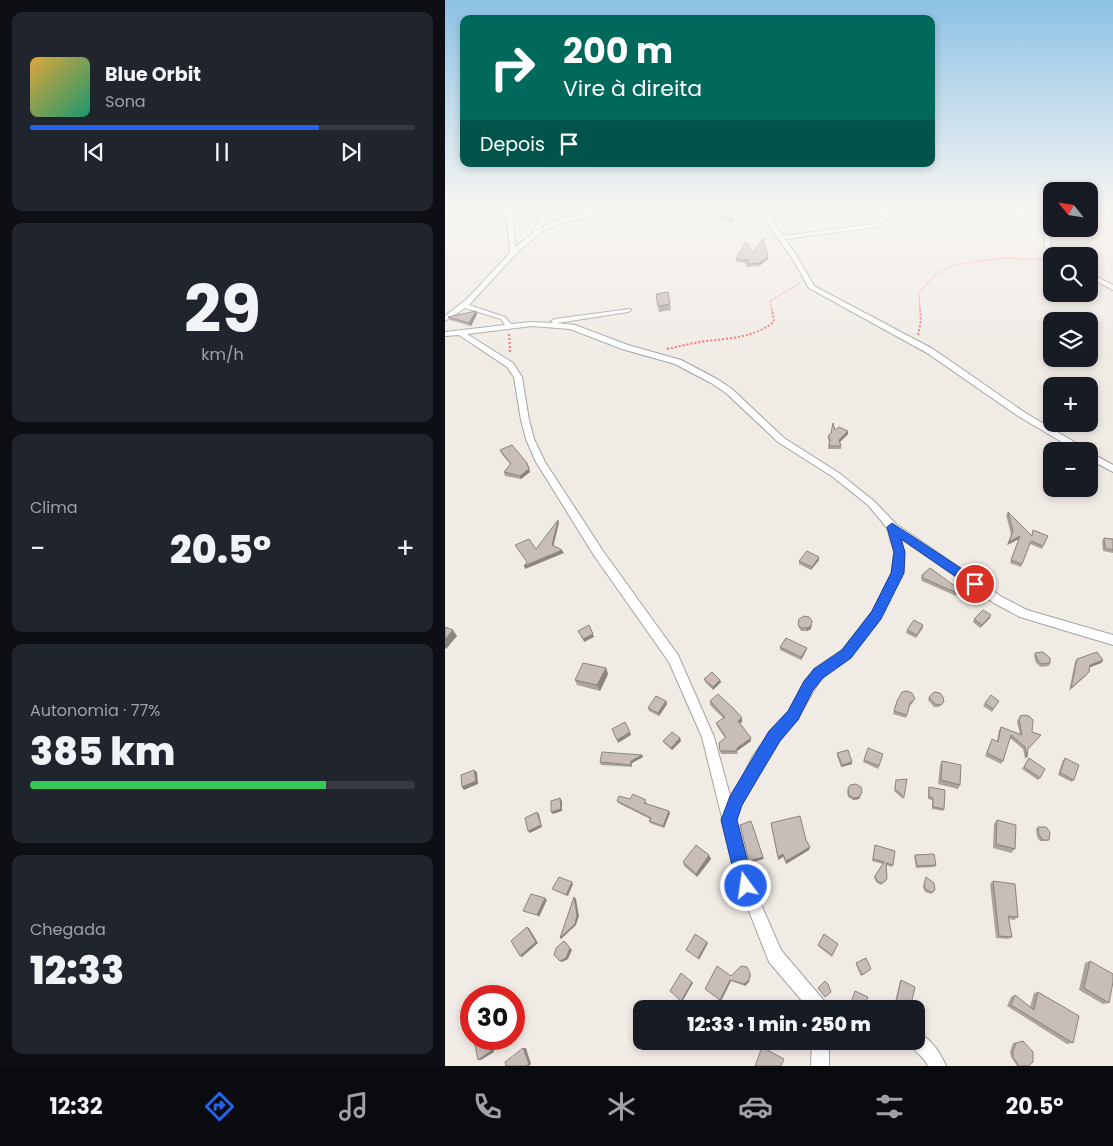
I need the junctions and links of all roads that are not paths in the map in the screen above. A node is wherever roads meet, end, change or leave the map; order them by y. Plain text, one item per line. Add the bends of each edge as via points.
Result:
1 (511, 257) edge
2 (794, 257) edge
3 (1098, 280) edge
4 (1113, 288) edge
5 (465, 306) junction
6 (629, 310) dead end
7 (445, 319) edge
8 (532, 324) junction
9 (509, 326) junction
10 (460, 332) junction
11 (445, 334) edge
12 (1067, 442) edge
13 (1098, 460) edge
14 (1113, 469) edge
15 (892, 527) junction
16 (1113, 640) edge
17 (729, 820) junction
18 (812, 1000) edge
19 (925, 1049) edge
20 (821, 1050) edge
21 (820, 1066) edge
22 (937, 1066) edge

1 - 5 street
2 - 12 street via 808,284 817,291 916,344
3 - 4 street
5 - 7 street
5 - 9 street via 503,318
6 - 8 street
8 - 9 street
8 - 15 street via 571,327 625,348 678,362 714,381 781,440 850,485
9 - 10 street
10 - 11 street
10 - 17 street via 510,365 518,377 530,439 541,462 599,554 657,633 683,678 708,737
13 - 14 street
15 - 16 street via 998,600 1024,614
15 - 17 street via 899,552 897,573 880,608 846,654 819,673 809,686 793,716 758,760
17 - 18 street via 746,886 775,956
19 - 22 street
20 - 21 street

